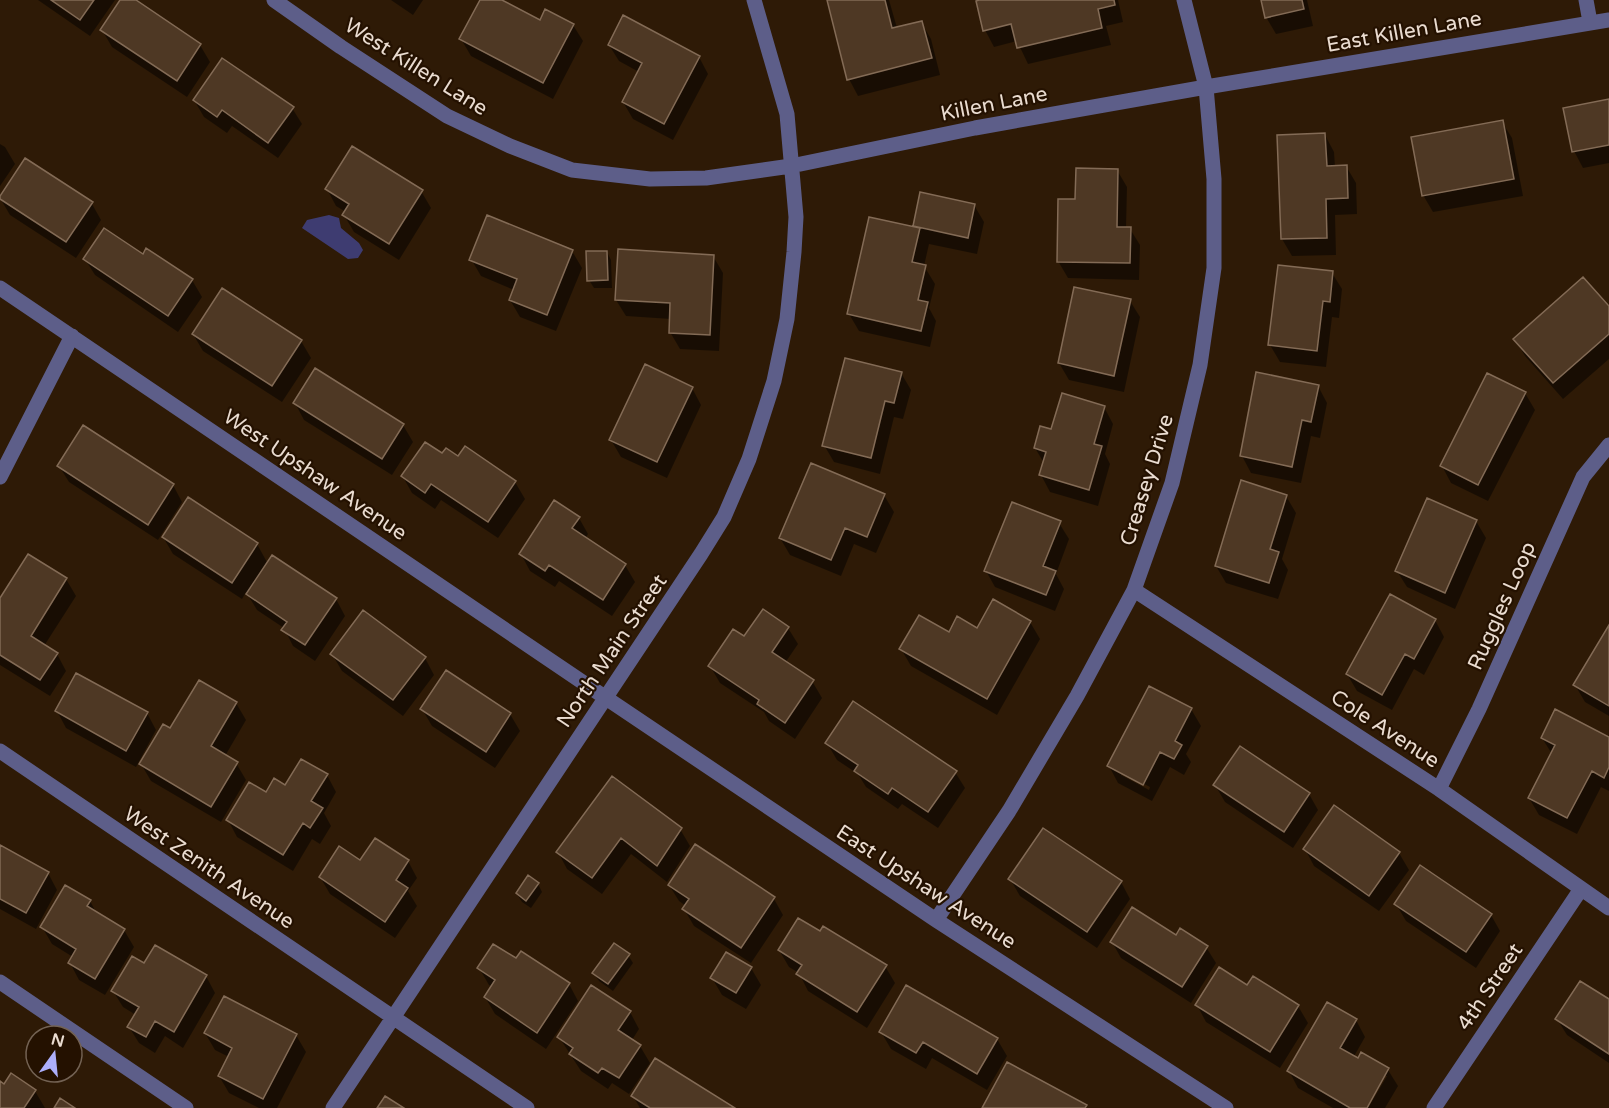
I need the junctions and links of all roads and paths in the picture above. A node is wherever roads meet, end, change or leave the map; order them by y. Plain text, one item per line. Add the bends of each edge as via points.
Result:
1 (274, 0) edge
2 (754, 0) edge
3 (1184, 0) edge
4 (1586, 0) edge
5 (1609, 20) edge
6 (1590, 22) junction
7 (1206, 87) junction
8 (791, 166) junction
9 (0, 288) edge
10 (72, 336) junction
11 (1609, 445) edge
12 (0, 477) edge
13 (1134, 590) junction
14 (606, 698) junction
15 (0, 751) edge
16 (1439, 789) junction
17 (1581, 890) junction
18 (1609, 908) edge
19 (936, 920) junction
20 (0, 982) edge
21 (393, 1019) junction
22 (186, 1108) edge
23 (333, 1108) edge
24 (527, 1108) edge
25 (1226, 1108) edge
26 (1434, 1108) edge

1 - 8 street, West Killen Lane via 447,116 572,170 650,179 706,178
2 - 8 street, North Main Street via 787,114
3 - 7 street, Creasey Drive
4 - 6 street
5 - 6 street, East Killen Lane
6 - 7 street, East Killen Lane
7 - 8 street, Killen Lane
7 - 13 street, Creasey Drive via 1214,179 1214,268 1200,365 1172,483
8 - 14 street, North Main Street via 796,217 787,319 774,381 749,459 724,517
9 - 10 street, West Upshaw Avenue
10 - 12 street
10 - 14 street, West Upshaw Avenue
11 - 16 street, Ruggles Loop via 1583,477
13 - 16 street, Cole Avenue
13 - 19 street, Creasey Drive via 1009,811
14 - 19 street, East Upshaw Avenue
14 - 21 street, North Main Street
15 - 21 street, West Zenith Avenue
16 - 17 street, Cole Avenue
17 - 18 street, Cole Avenue
17 - 26 street, 4th Street
19 - 25 street, East Upshaw Avenue
20 - 22 street
21 - 23 street, North Main Street
21 - 24 street, West Zenith Avenue

